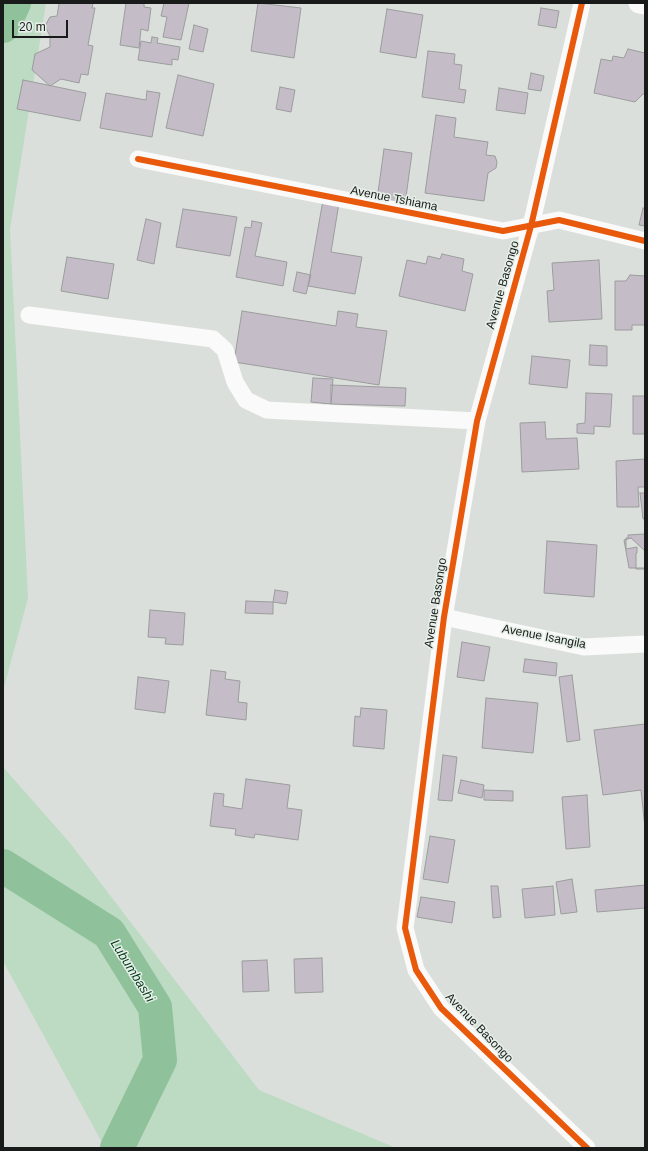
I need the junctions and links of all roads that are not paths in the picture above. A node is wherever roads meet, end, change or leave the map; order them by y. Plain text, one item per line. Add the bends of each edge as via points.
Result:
1 (582, 3) edge
2 (639, 3) edge
3 (645, 4) edge
4 (138, 159) dead end
5 (531, 226) junction
6 (645, 241) edge
7 (29, 314) dead end
8 (477, 421) junction
9 (444, 617) junction
10 (645, 644) edge
11 (587, 1148) edge

1 - 5 street, Avenue Basongo
2 - 3 street
4 - 5 street, Avenue Tshiama via 503,231
5 - 6 street, Avenue Tshiama via 559,220
5 - 8 street, Avenue Basongo
7 - 8 street via 213,339 225,350 235,382 246,400 267,410
8 - 9 street, Avenue Basongo
9 - 10 street, Avenue Isangila via 584,647
9 - 11 street, Avenue Basongo via 405,928 416,970 441,1008

